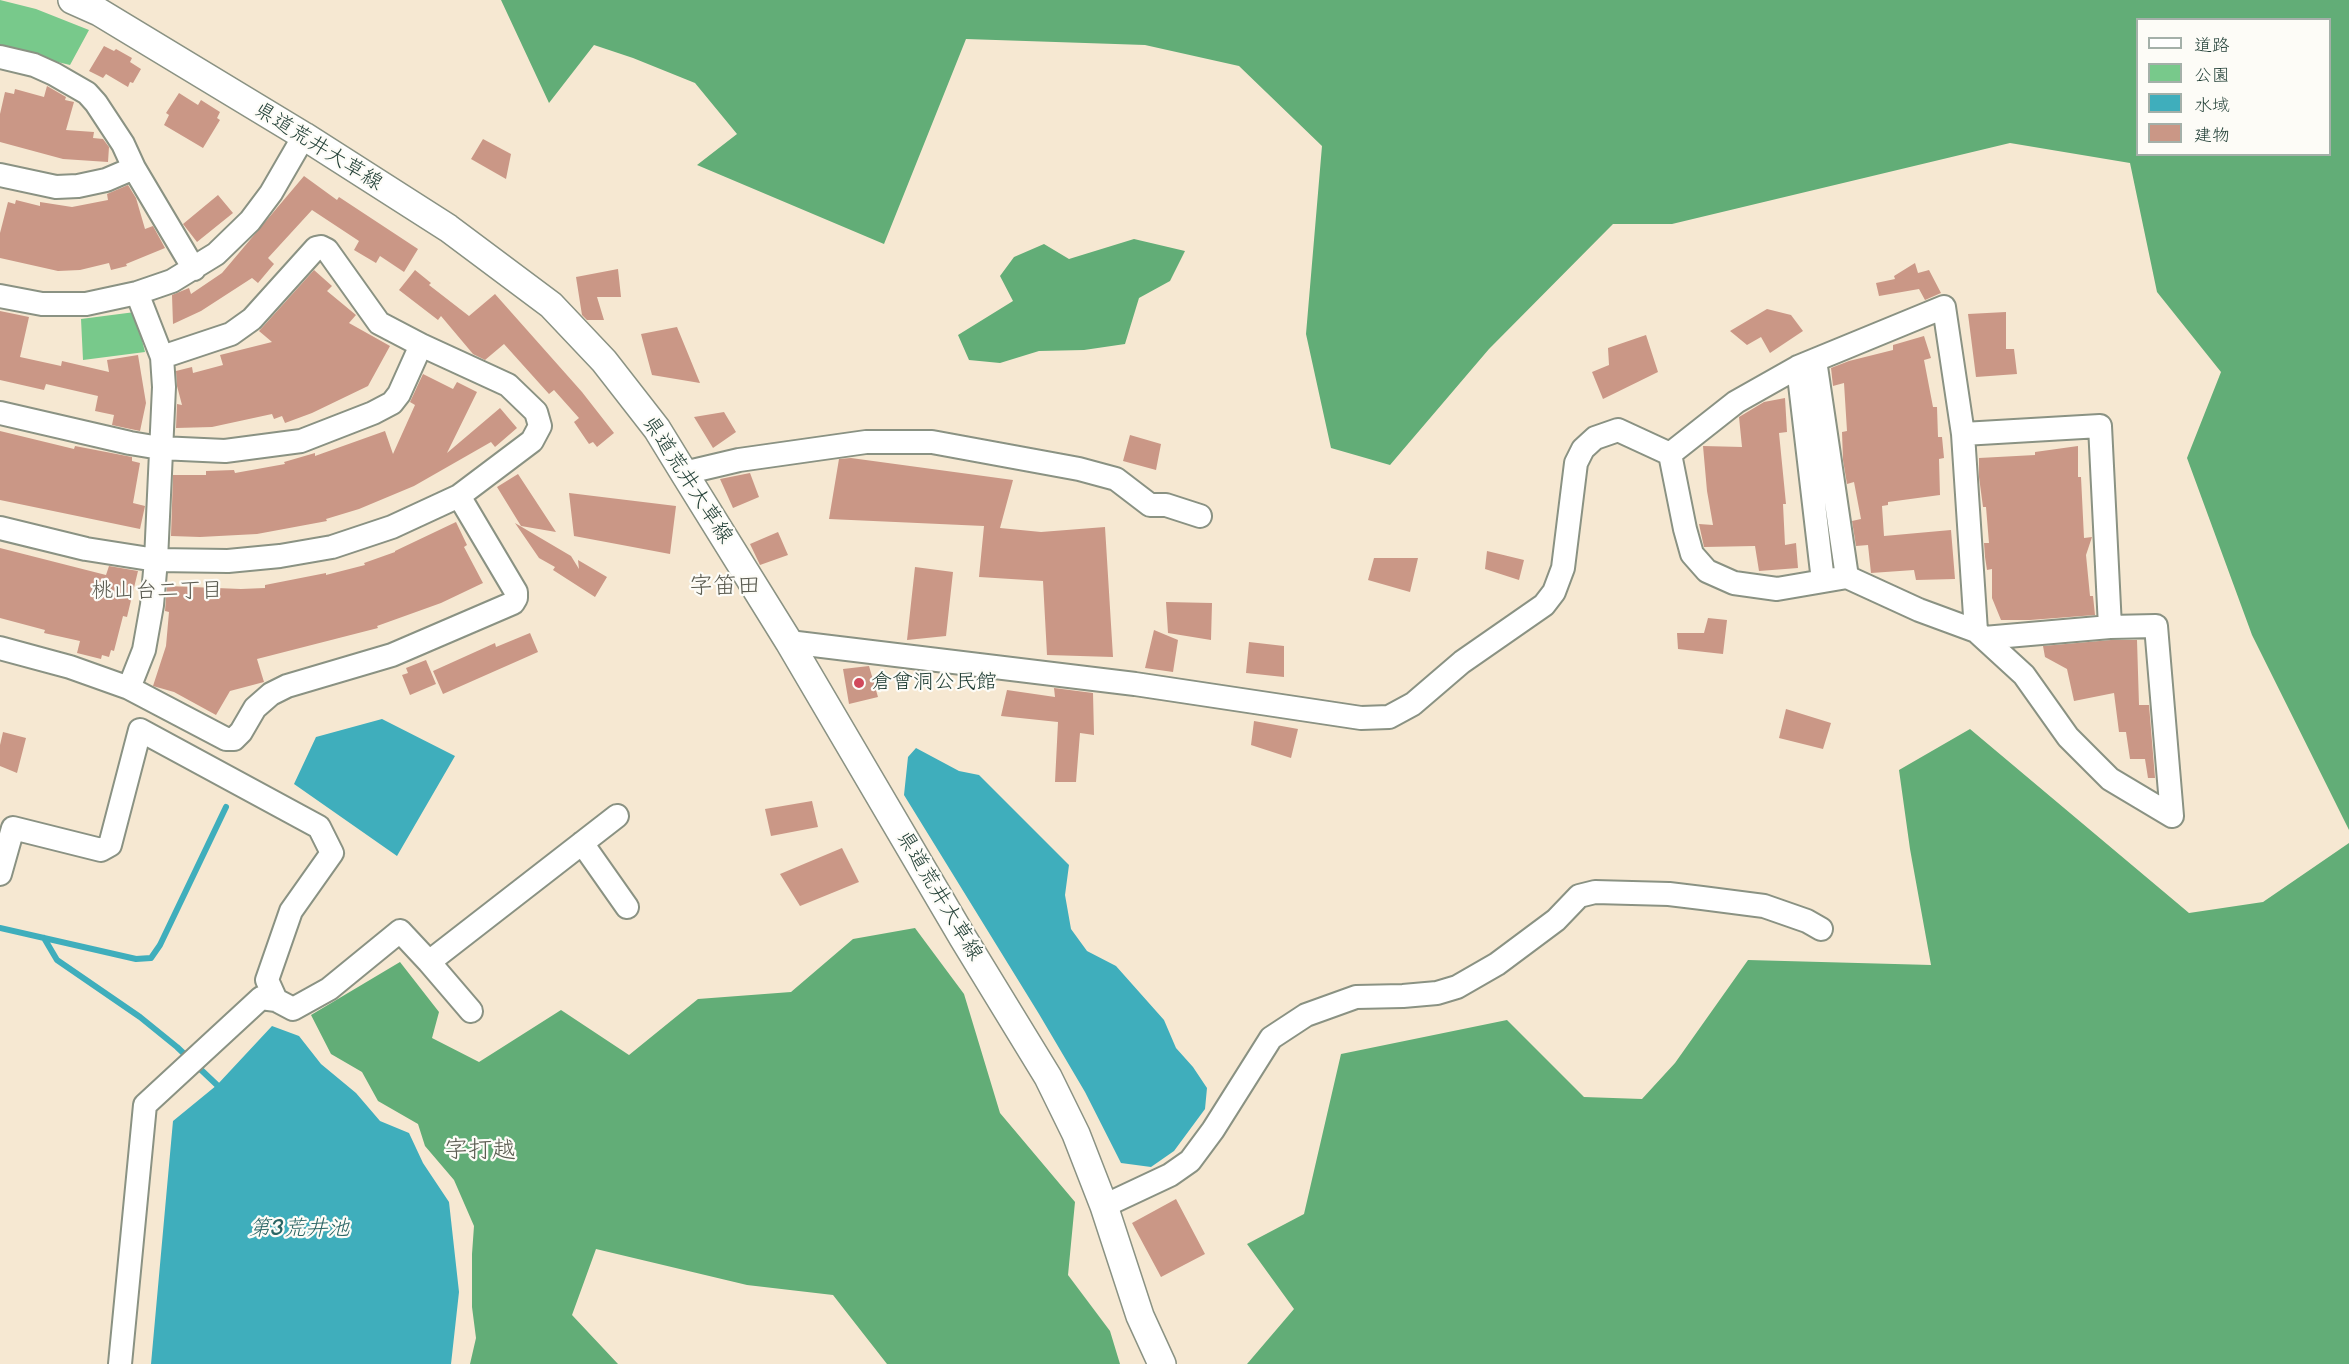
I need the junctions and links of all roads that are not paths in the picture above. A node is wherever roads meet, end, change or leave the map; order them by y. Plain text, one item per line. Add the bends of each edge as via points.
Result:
1 (72, 0) edge
2 (0, 57) edge
3 (304, 136) junction
4 (134, 168) junction
5 (0, 175) edge
6 (194, 269) junction
7 (137, 293) junction
8 (0, 296) edge
9 (421, 345) junction
10 (162, 357) junction
11 (1806, 364) junction
12 (0, 413) edge
13 (1963, 434) junction
14 (160, 448) junction
15 (1670, 454) junction
16 (684, 473) junction
17 (459, 496) junction
18 (1200, 516) dead end
19 (0, 528) edge
20 (156, 560) junction
21 (1847, 577) junction
22 (1823, 581) junction
23 (2110, 627) junction
24 (1980, 635) junction
25 (789, 642) junction
26 (0, 648) edge
27 (129, 688) junction
28 (617, 816) dead end
29 (6, 826) edge
30 (582, 843) junction
31 (0, 874) edge
32 (627, 907) dead end
33 (1821, 929) dead end
34 (429, 962) junction
35 (276, 1000) junction
36 (471, 1011) dead end
37 (1104, 1206) junction
38 (120, 1364) edge
39 (1162, 1364) edge

1 - 3 main road, 県道荒井大草線 via 99,12
2 - 4 street via 34,65 87,93 105,115
3 - 6 street via 250,221
3 - 16 main road, 県道荒井大草線 via 448,228 551,305 604,361 657,429
4 - 5 street via 78,186 56,187
4 - 6 street
6 - 7 street
7 - 8 street via 67,306
7 - 10 street
9 - 10 street via 379,323 321,247 238,329
9 - 14 street via 399,394 392,403 373,413 301,441 225,451
9 - 17 street via 508,385 536,412 540,426 532,441
10 - 14 street
11 - 13 street via 1944,307
11 - 15 street via 1736,402
11 - 21 street
11 - 22 street
12 - 14 street
13 - 23 street via 2100,426
13 - 24 street
14 - 20 street
15 - 22 street via 1692,554 1707,571 1734,583 1777,590
15 - 25 street via 1618,430 1595,438 1583,449 1576,463 1563,568 1554,592 1544,605 1462,662 1413,704 1389,717 1361,718 1135,684
16 - 18 street via 739,459 866,442 932,442 1116,479 1150,505 1166,504
16 - 25 main road, 県道荒井大草線
17 - 20 street via 392,527 332,546 228,561
17 - 27 street via 516,592 513,603 392,655 287,686 255,708 234,739 226,739
19 - 20 street via 86,549
20 - 27 street via 144,650
21 - 22 street
21 - 24 street
23 - 24 street
23 - 24 street via 2156,626 2172,816 2110,779 2068,737 2024,675
25 - 37 main road, 県道荒井大草線 via 1048,1077
26 - 27 street
28 - 30 street
29 - 31 street
29 - 35 street via 101,850 110,845 140,730 319,827 333,853 291,911 267,980
30 - 32 street
30 - 34 street
33 - 37 street via 1764,906 1669,894 1594,892 1579,897 1556,920 1497,964 1457,987 1437,993 1356,997 1306,1015 1271,1038 1191,1161
34 - 35 street via 400,931 329,988 293,1009
34 - 36 street
35 - 38 street via 261,998 145,1105
37 - 39 main road, 県道荒井大草線 via 1140,1316

